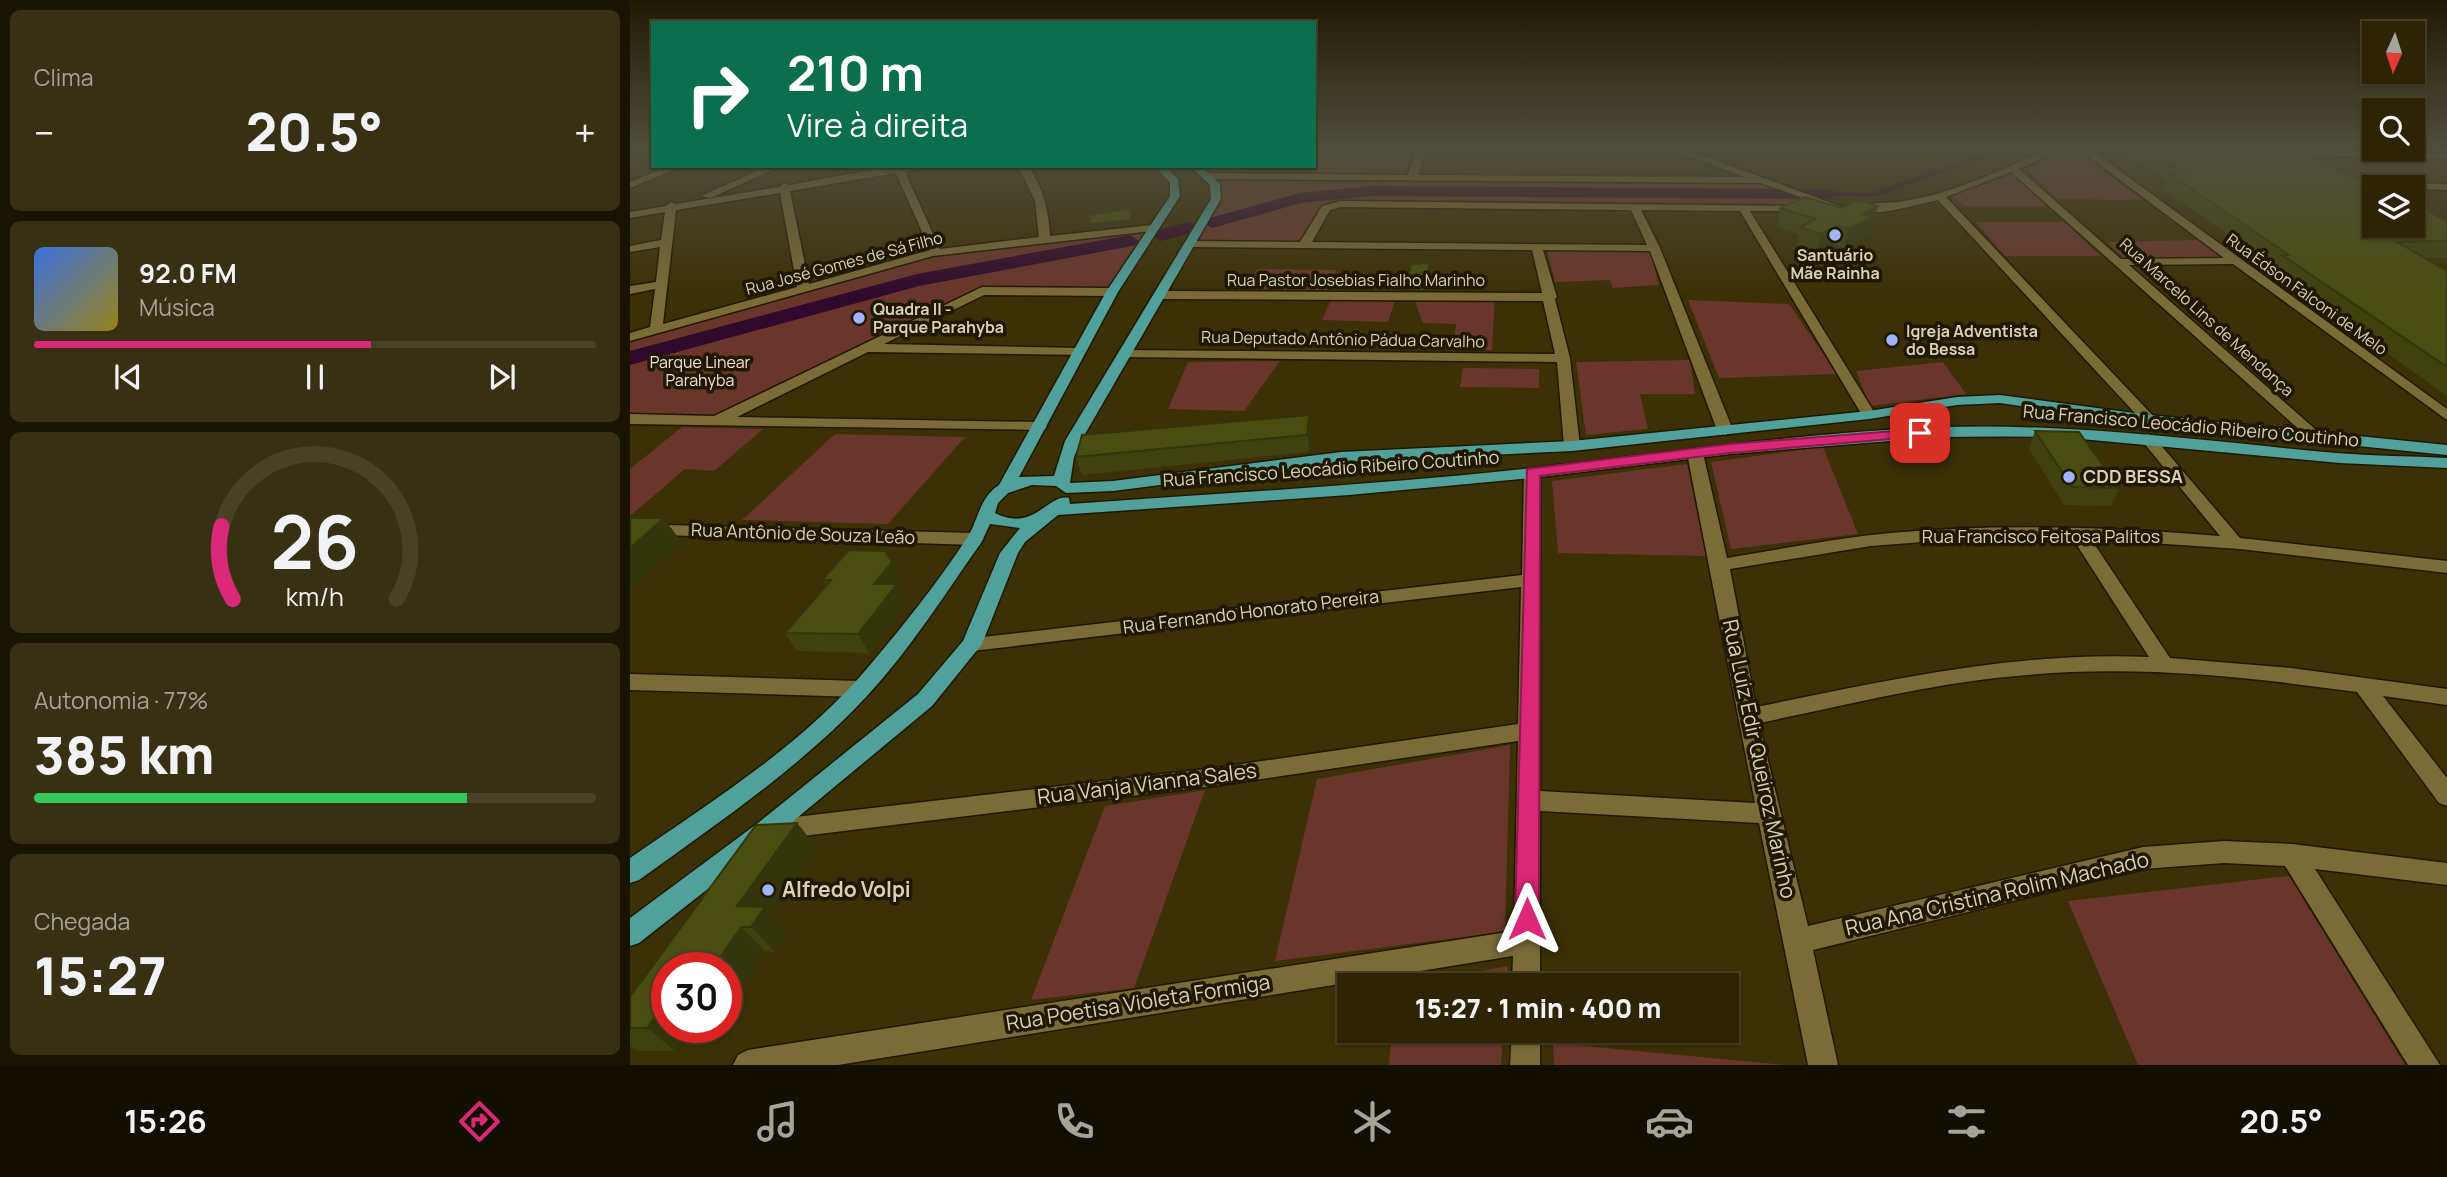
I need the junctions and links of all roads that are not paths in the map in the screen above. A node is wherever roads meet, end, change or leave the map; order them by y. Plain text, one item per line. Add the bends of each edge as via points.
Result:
1 (704, 197) edge
2 (727, 197) edge
3 (733, 197) edge
4 (787, 197) edge
5 (912, 197) edge
6 (1038, 197) edge
7 (1173, 197) edge
8 (1216, 197) edge
9 (1437, 197) edge
10 (1458, 197) edge
11 (1811, 197) edge
12 (1933, 197) edge
13 (1941, 197) edge
14 (2045, 197) edge
15 (2149, 197) edge
16 (691, 202) junction
17 (1634, 206) junction
18 (671, 207) junction
19 (1743, 207) junction
20 (1840, 208) junction
21 (630, 214) edge
22 (1152, 228) junction
23 (1045, 240) junction
24 (666, 243) junction
25 (1189, 244) junction
26 (1304, 245) junction
27 (1537, 247) junction
28 (1654, 248) junction
29 (630, 249) edge
30 (936, 252) junction
31 (2237, 261) junction
32 (2119, 262) junction
33 (662, 284) junction
34 (804, 289) junction
35 (630, 290) edge
36 (1112, 292) junction
37 (1161, 295) junction
38 (1551, 297) junction
39 (656, 331) junction
40 (630, 337) edge
41 (865, 348) junction
42 (1079, 352) junction
43 (1124, 354) junction
44 (1563, 358) junction
45 (1981, 400) junction
46 (1869, 415) junction
47 (2447, 416) edge
48 (630, 419) edge
49 (2149, 420) junction
50 (716, 421) junction
51 (1039, 427) junction
52 (1725, 430) junction
53 (2000, 431) junction
54 (2316, 437) junction
55 (2148, 439) junction
56 (1572, 446) junction
57 (2447, 450) edge
58 (1695, 453) junction
59 (2447, 463) edge
60 (1532, 472) junction
61 (1064, 485) junction
62 (1005, 489) junction
63 (1046, 515) junction
64 (988, 516) junction
65 (630, 528) edge
66 (2078, 533) junction
67 (975, 539) junction
68 (2235, 543) junction
69 (1720, 565) junction
70 (2447, 567) edge
71 (1531, 580) junction
72 (972, 644) junction
73 (2163, 663) junction
74 (630, 682) edge
75 (2363, 685) junction
76 (860, 689) junction
77 (2447, 697) edge
78 (1747, 717) junction
79 (1528, 731) junction
80 (2447, 796) edge
81 (1528, 800) junction
82 (1769, 814) junction
83 (766, 830) junction
84 (2292, 855) junction
85 (630, 872) edge
86 (2447, 874) edge
87 (630, 934) edge
88 (1527, 941) junction
89 (1798, 941) junction
90 (1526, 973) edge
91 (1526, 1043) edge
92 (748, 1065) edge
93 (1525, 1065) edge
94 (1823, 1065) edge
95 (2425, 1065) edge

1 - 16 street
2 - 16 street
3 - 18 street
4 - 34 street
5 - 30 street
6 - 23 street
7 - 22 main road
8 - 25 main road
9 - 26 street via 1329,206
10 - 17 street
11 - 20 street
12 - 20 street via 1896,208
13 - 49 street
14 - 32 street, Rua Marcelo Lins de Mendonça
15 - 31 street, Rua Édson Falconi de Melo
16 - 18 street
17 - 19 street
17 - 28 street
18 - 21 street
18 - 24 street
19 - 20 street
19 - 46 street
22 - 23 street, Rua José Gomes de Sá Filho
22 - 36 main road
23 - 30 street, Rua José Gomes de Sá Filho
24 - 29 street
24 - 33 street
25 - 26 street
25 - 37 main road
26 - 27 street
27 - 28 street
27 - 38 street
28 - 52 street
30 - 34 street, Rua José Gomes de Sá Filho
31 - 32 street
31 - 47 street, Rua Édson Falconi de Melo
32 - 54 street, Rua Marcelo Lins de Mendonça
33 - 35 street
33 - 39 street
34 - 39 street, Rua José Gomes de Sá Filho
36 - 41 street via 991,290
36 - 42 main road
37 - 38 street, Rua Pastor Josebias Fialho Marinho
37 - 43 main road
38 - 44 street
39 - 40 street, Rua José Gomes de Sá Filho
41 - 42 street
41 - 50 street
42 - 51 main road
43 - 44 street, Rua Deputado Antônio Pádua Carvalho
43 - 61 main road via 1073,441 1066,457
44 - 56 street
45 - 46 main road, Rua Francisco Leocádio Ribeiro Coutinho
45 - 49 main road, Rua Francisco Leocádio Ribeiro Coutinho via 2042,403
45 - 53 main road via 1975,405 1975,415
46 - 52 main road, Rua Francisco Leocádio Ribeiro Coutinho
48 - 50 street
49 - 54 main road, Rua Francisco Leocádio Ribeiro Coutinho
50 - 51 street
51 - 62 main road
52 - 56 main road, Rua Francisco Leocádio Ribeiro Coutinho
53 - 55 main road, Rua Francisco Leocádio Ribeiro Coutinho
53 - 58 main road, Rua Francisco Leocádio Ribeiro Coutinho
54 - 57 main road, Rua Francisco Leocádio Ribeiro Coutinho
55 - 59 main road, Rua Francisco Leocádio Ribeiro Coutinho via 2340,458
55 - 68 street
56 - 61 main road, Rua Francisco Leocádio Ribeiro Coutinho via 1341,457 1113,485
58 - 60 main road, Rua Francisco Leocádio Ribeiro Coutinho
58 - 69 street, Rua Luiz Edir Queiroz Marinho
60 - 63 main road, Rua Francisco Leocádio Ribeiro Coutinho
60 - 71 street
61 - 62 main road, Rua Francisco Leocádio Ribeiro Coutinho via 1037,479
61 - 63 main road via 1064,500
62 - 64 main road via 993,499
63 - 64 main road, Rua Francisco Leocádio Ribeiro Coutinho via 1011,524
63 - 72 main road via 1009,553
64 - 67 main road
65 - 67 street, Rua Antônio de Souza Leão
66 - 68 street, Rua Francisco Feitosa Palitos
66 - 69 street, Rua Francisco Feitosa Palitos via 1889,538
66 - 73 street
67 - 76 main road
68 - 70 street, Rua Francisco Feitosa Palitos
69 - 78 street, Rua Luiz Edir Queiroz Marinho
71 - 72 street, Rua Fernando Honorato Pereira
71 - 79 street
72 - 83 main road via 911,713
73 - 75 street
73 - 78 street via 2053,665 1973,674
74 - 76 street
75 - 77 street
75 - 80 street
76 - 85 main road via 770,771
78 - 82 street, Rua Luiz Edir Queiroz Marinho
79 - 81 street
79 - 83 street, Rua Vanja Vianna Sales via 1214,776
81 - 82 street
81 - 88 street
82 - 89 street, Rua Luiz Edir Queiroz Marinho
83 - 87 main road
84 - 86 street, Rua Ana Cristina Rolim Machado
84 - 89 street, Rua Ana Cristina Rolim Machado via 2224,852 2144,858
84 - 95 street
88 - 90 street
88 - 92 street, Rua Poetisa Violeta Formiga
89 - 94 street, Rua Luiz Edir Queiroz Marinho
91 - 93 street

